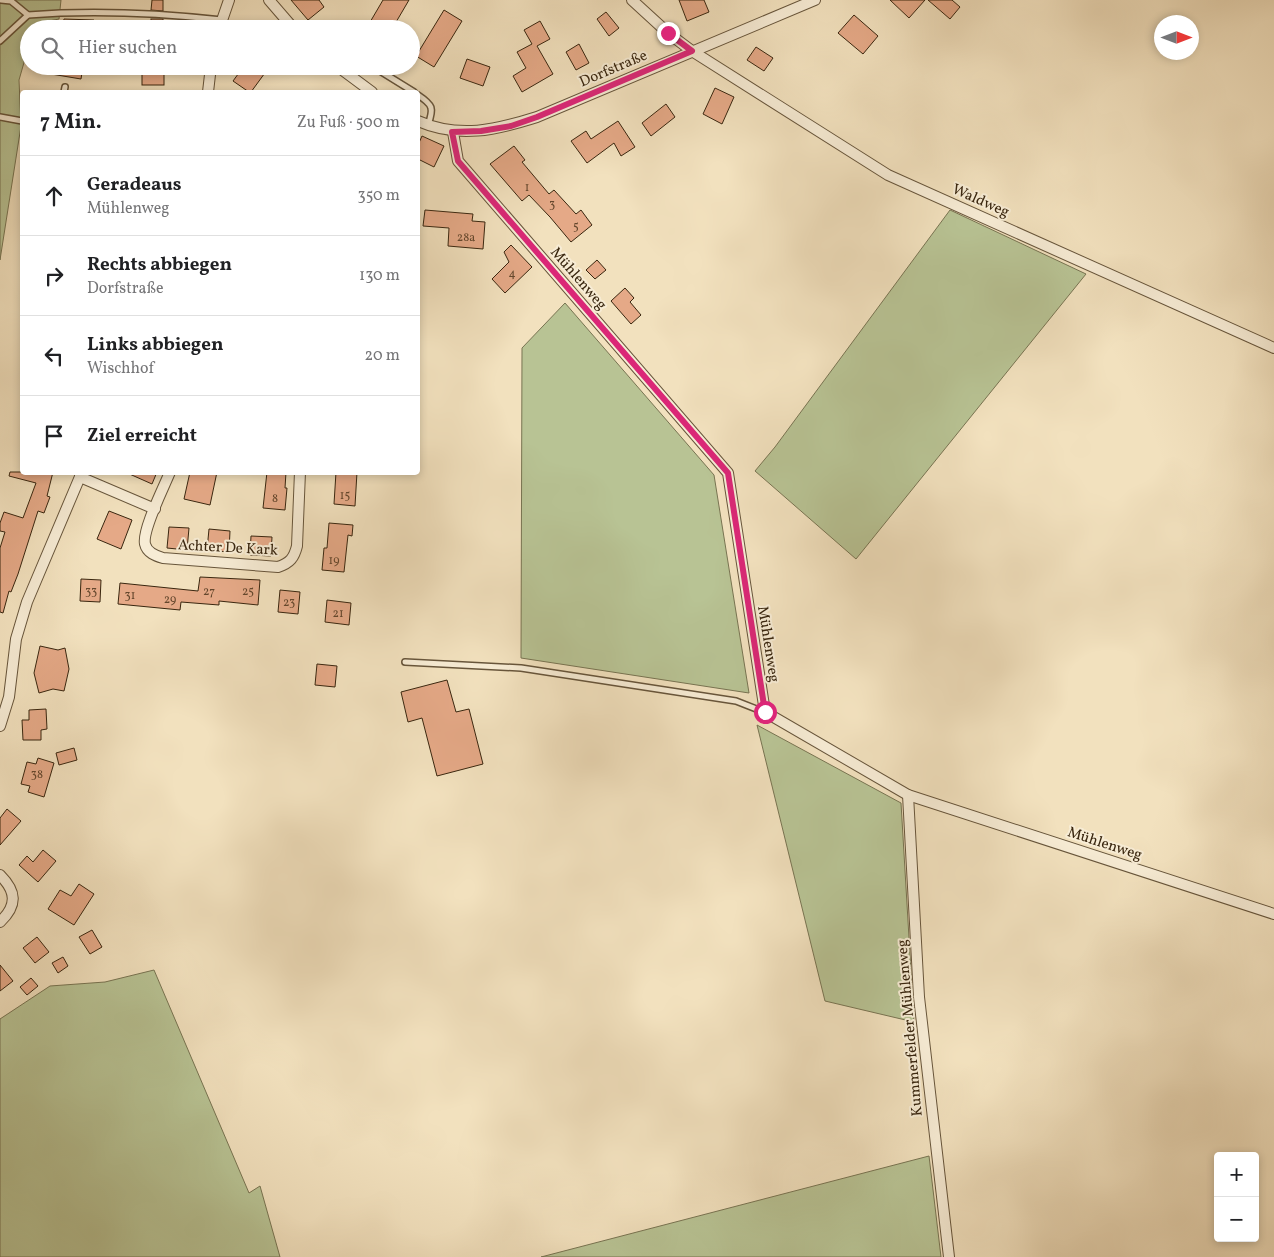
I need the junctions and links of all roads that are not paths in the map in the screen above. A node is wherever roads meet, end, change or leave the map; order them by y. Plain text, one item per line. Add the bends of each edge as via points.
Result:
1 (1, 0) edge
2 (229, 0) edge
3 (269, 0) edge
4 (632, 0) edge
5 (815, 0) edge
6 (28, 15) junction
7 (23, 20) edge
8 (204, 20) edge
9 (222, 20) edge
10 (286, 20) edge
11 (20, 22) edge
12 (0, 41) edge
13 (692, 51) junction
14 (210, 75) edge
15 (349, 75) edge
16 (387, 75) edge
17 (208, 90) edge
18 (369, 90) edge
19 (411, 90) edge
20 (420, 96) edge
21 (0, 117) edge
22 (20, 121) edge
23 (420, 121) edge
24 (428, 126) junction
25 (452, 132) junction
26 (1274, 348) edge
27 (81, 475) edge
28 (83, 475) edge
29 (169, 475) edge
30 (300, 475) edge
31 (155, 509) junction
32 (405, 662) dead end
33 (765, 712) junction
34 (0, 726) edge
35 (908, 794) junction
36 (0, 874) edge
37 (1274, 914) edge
38 (0, 922) edge
39 (949, 1257) edge

1 - 6 lane via 11,1
2 - 9 street
3 - 10 street
4 - 13 street, Waldweg
5 - 13 street, Dorfstraße
6 - 7 lane
6 - 8 lane via 87,13 187,16
11 - 12 lane
13 - 25 street, Dorfstraße via 511,126
13 - 26 street, Waldweg via 888,175
14 - 17 street
15 - 18 street
16 - 19 lane
20 - 24 lane via 432,106
21 - 22 lane
23 - 24 street, Dorfstraße
24 - 25 street, Dorfstraße
25 - 33 street, Mühlenweg via 458,161 728,473
27 - 34 street via 27,602 16,639 9,697
28 - 31 street
29 - 31 street, Achter De Kark
30 - 31 street, Achter De Kark via 297,546 288,564 278,567 163,558 152,554 145,545 145,533
32 - 33 lane via 521,668 736,701
33 - 35 street, Mühlenweg
35 - 37 street, Mühlenweg
35 - 39 street, Kummerfelder Mühlenweg via 918,997
36 - 38 street via 11,886 13,902

